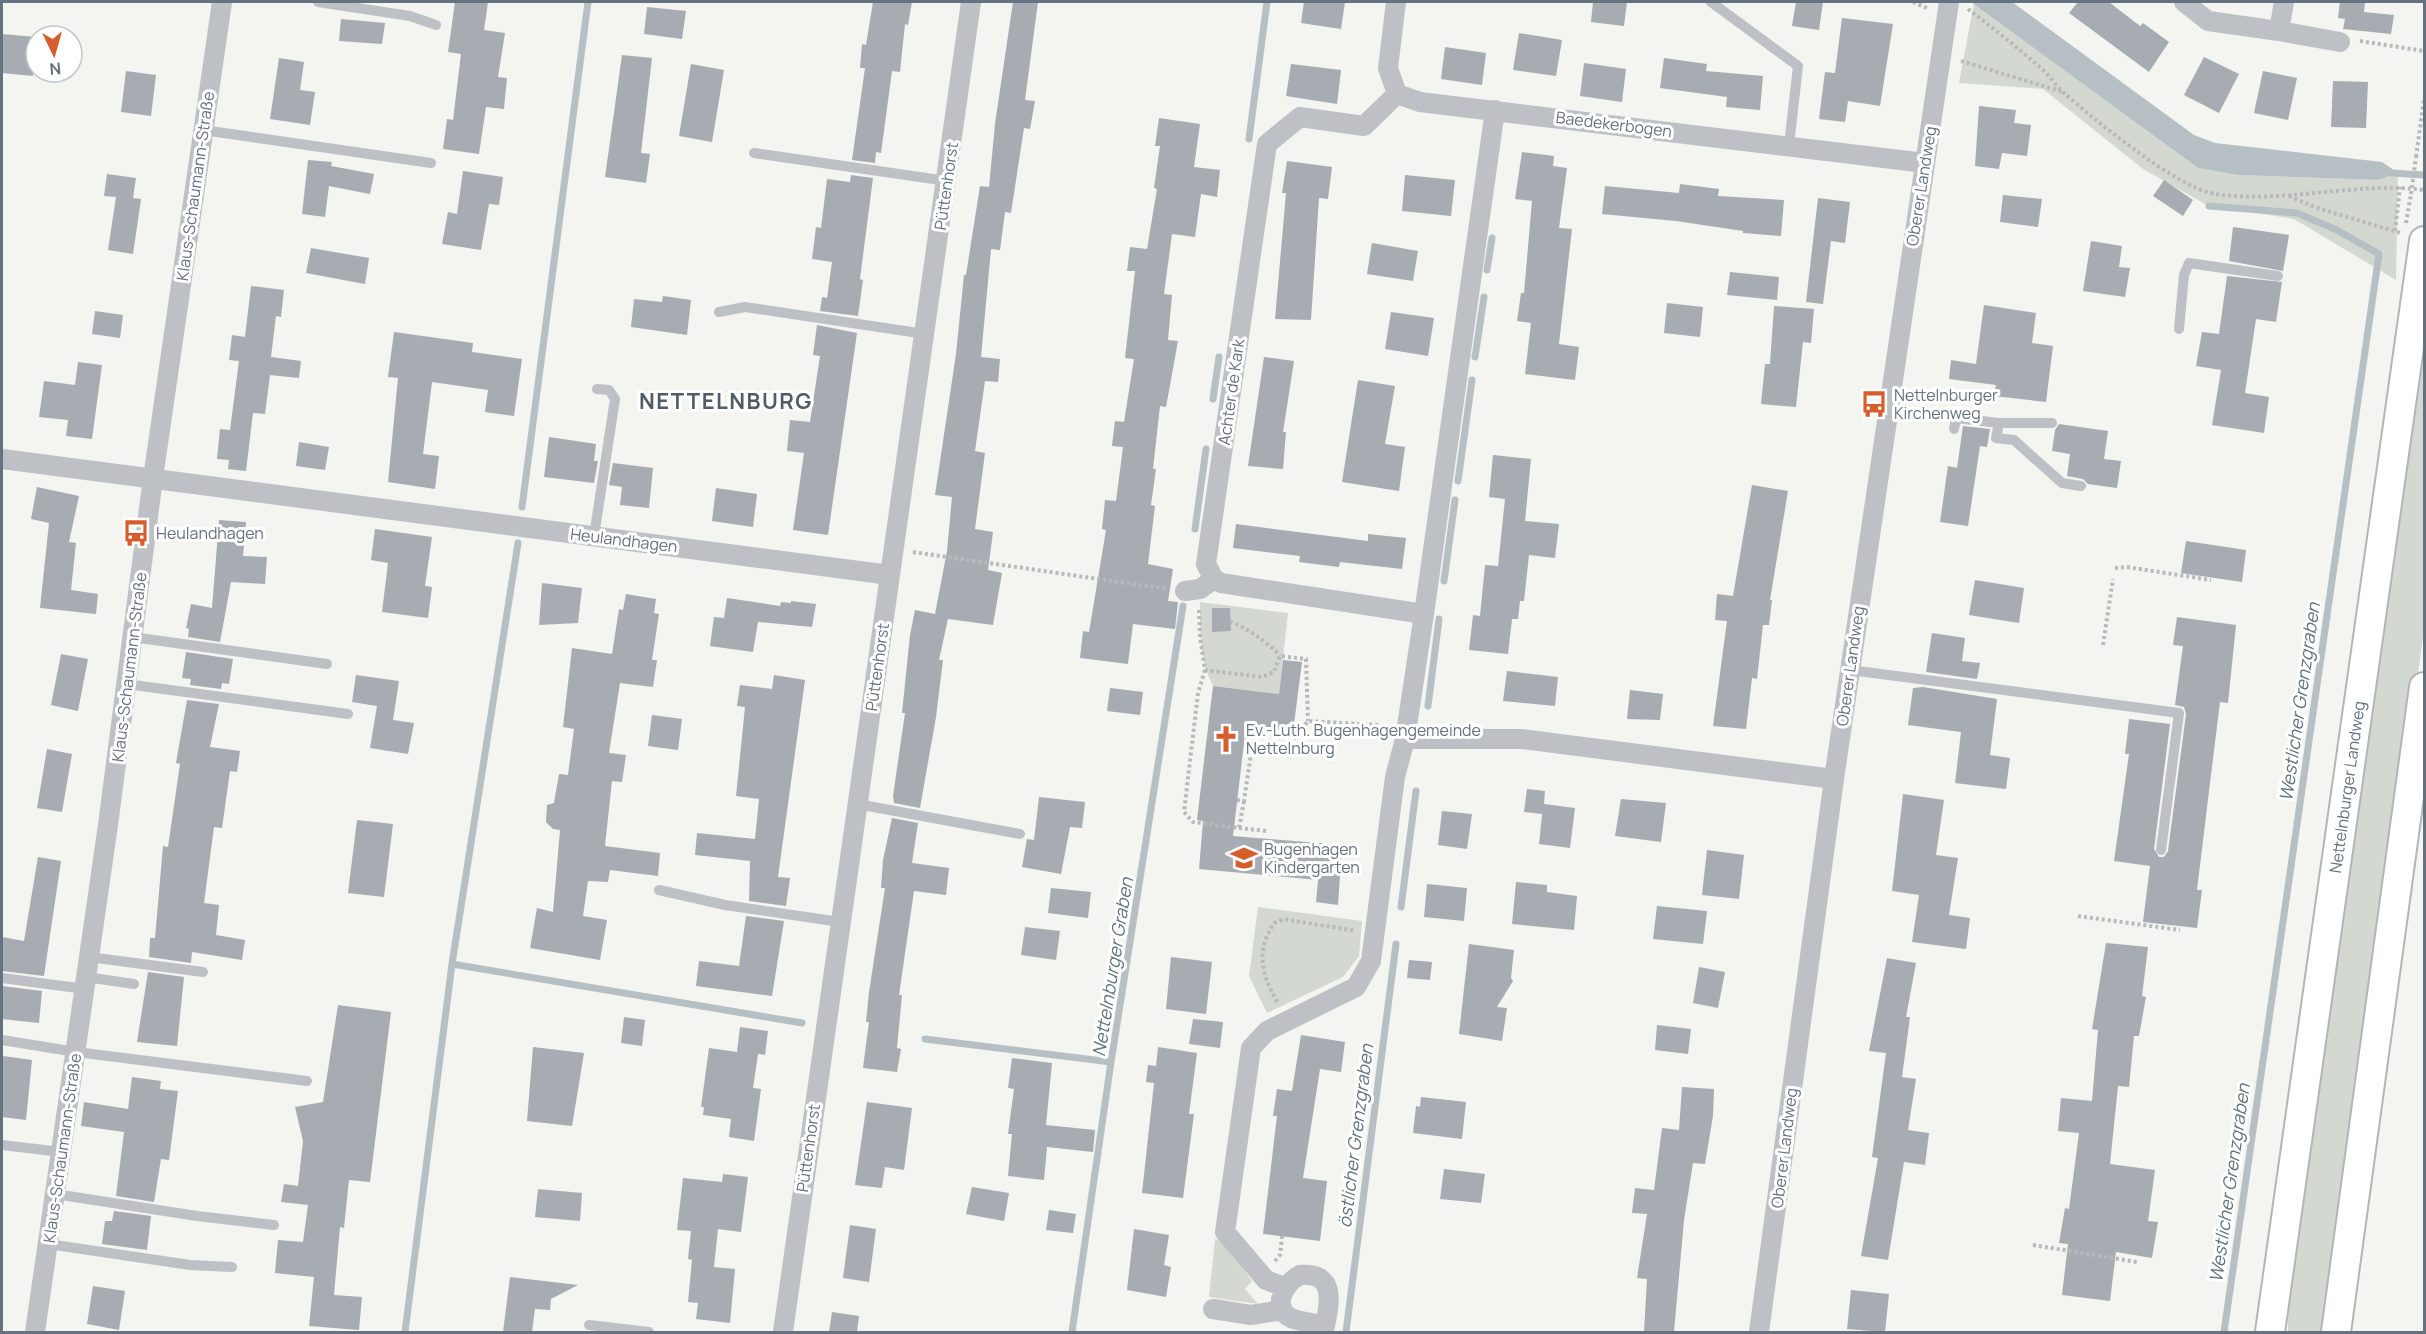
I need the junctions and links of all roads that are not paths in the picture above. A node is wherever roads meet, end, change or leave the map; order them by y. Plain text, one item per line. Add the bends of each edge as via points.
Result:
1 (222, 2) edge
2 (318, 2) edge
3 (971, 2) edge
4 (1396, 2) edge
5 (1711, 2) edge
6 (2184, 2) edge
7 (2284, 2) edge
8 (1955, 4) edge
9 (436, 25) dead end
10 (2279, 31) junction
11 (2340, 42) road end
12 (1397, 94) junction
13 (1495, 110) junction
14 (203, 130) junction
15 (1789, 144) junction
16 (754, 153) dead end
17 (431, 163) dead end
18 (1925, 163) junction
19 (947, 181) junction
20 (2424, 241) edge
21 (2278, 276) dead end
22 (719, 312) dead end
23 (2179, 329) dead end
24 (925, 334) junction
25 (597, 389) dead end
26 (1999, 423) junction
27 (2052, 423) dead end
28 (1954, 429) dead end
29 (2, 459) edge
30 (153, 478) junction
31 (2081, 486) dead end
32 (594, 536) junction
33 (890, 575) junction
34 (1424, 614) junction
35 (132, 637) junction
36 (327, 664) dead end
37 (1850, 670) junction
38 (126, 684) junction
39 (2424, 687) edge
40 (348, 714) dead end
41 (1405, 739) junction
42 (1833, 779) junction
43 (857, 804) junction
44 (1020, 834) dead end
45 (2161, 850) dead end
46 (659, 890) dead end
47 (840, 922) junction
48 (89, 957) junction
49 (203, 972) dead end
50 (2, 978) edge
51 (86, 983) junction
52 (134, 984) dead end
53 (2, 1040) edge
54 (76, 1052) junction
55 (308, 1082) dead end
56 (2, 1145) edge
57 (61, 1152) junction
58 (55, 1194) junction
59 (274, 1225) dead end
60 (48, 1244) junction
61 (232, 1267) dead end
62 (1284, 1287) junction
63 (1213, 1309) dead end
64 (1283, 1310) junction
65 (589, 1325) dead end
66 (1325, 1329) edge
67 (35, 1332) edge
68 (649, 1332) edge
69 (783, 1332) edge
70 (1759, 1332) edge
71 (2270, 1332) edge
72 (2336, 1332) edge

1 - 14 street, Klaus-Schaumann-Straße
2 - 9 lane via 410,16
3 - 19 street, Püttenhorst
4 - 12 street via 1388,68
5 - 15 lane via 1798,66
6 - 10 street via 2208,21
7 - 10 street
8 - 18 street, Oberer Landweg via 1941,55
10 - 11 street
12 - 13 street, Baedekerbogen via 1420,102
12 - 34 street, Achter de Kark via 1364,126 1300,117 1267,144 1200,586 1221,583
13 - 15 street, Baedekerbogen
13 - 34 street
14 - 17 lane
14 - 30 street, Klaus-Schaumann-Straße
15 - 18 street, Baedekerbogen
16 - 19 lane
18 - 37 street, Oberer Landweg
19 - 24 street, Püttenhorst
20 - 71 main road, Nettelnburger Landweg
21 - 23 lane via 2189,263 2184,274
22 - 24 lane via 745,307
24 - 33 street, Püttenhorst
25 - 32 lane via 609,390 615,399
26 - 27 lane
26 - 28 lane via 1956,418
26 - 31 lane via 1996,438 2014,440 2062,483
29 - 30 street, Heulandhagen
30 - 32 street, Heulandhagen
30 - 35 street, Klaus-Schaumann-Straße
32 - 33 street, Heulandhagen
33 - 43 street, Püttenhorst
34 - 41 street
35 - 36 lane
35 - 38 street, Klaus-Schaumann-Straße
37 - 42 street, Oberer Landweg
37 - 45 lane via 2179,713
38 - 40 lane
38 - 48 street, Klaus-Schaumann-Straße
39 - 72 main road
41 - 42 street via 1522,739
41 - 62 street via 1395,777 1371,961 1356,987 1267,1031 1251,1048 1225,1232 1266,1280
42 - 70 street, Oberer Landweg
43 - 44 lane
43 - 47 street, Püttenhorst
46 - 47 lane via 725,905
47 - 69 street, Püttenhorst
48 - 49 lane
48 - 51 street, Klaus-Schaumann-Straße
50 - 51 lane
51 - 52 lane
51 - 54 street, Klaus-Schaumann-Straße
53 - 54 lane
54 - 55 lane
54 - 57 street, Klaus-Schaumann-Straße
56 - 57 lane
57 - 58 street, Klaus-Schaumann-Straße
58 - 59 lane
58 - 60 street, Klaus-Schaumann-Straße
60 - 61 lane via 190,1265
60 - 67 street, Klaus-Schaumann-Straße
62 - 64 street
62 - 66 street via 1300,1275 1323,1281 1331,1299
63 - 64 street via 1251,1315
64 - 66 street via 1289,1317
65 - 68 lane

